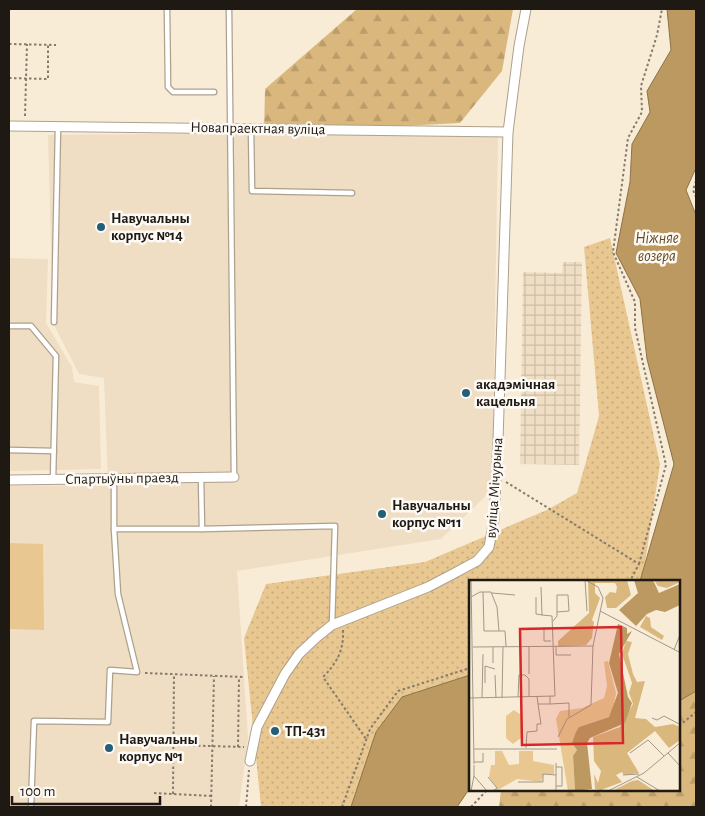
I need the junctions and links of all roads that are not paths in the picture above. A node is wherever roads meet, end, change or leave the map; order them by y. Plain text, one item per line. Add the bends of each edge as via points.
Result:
1 (167, 9) edge
2 (229, 9) edge
3 (526, 9) edge
4 (214, 92) dead end
5 (9, 126) edge
6 (58, 126) junction
7 (230, 128) junction
8 (251, 128) junction
9 (508, 132) junction
10 (352, 193) dead end
11 (54, 322) dead end
12 (9, 326) edge
13 (9, 450) edge
14 (54, 451) junction
15 (114, 477) junction
16 (201, 477) junction
17 (234, 477) joint
18 (53, 479) junction
19 (9, 480) edge
20 (114, 529) junction
21 (202, 529) junction
22 (336, 624) junction
23 (250, 761) road end
24 (31, 807) edge

1 - 4 lane via 168,87 173,92
2 - 7 lane
3 - 9 street, вуліца Мічурына
5 - 6 street, Новапраектная вуліца
6 - 7 street, Новапраектная вуліца
6 - 11 lane
7 - 8 street, Новапраектная вуліца
7 - 17 lane
8 - 9 street, Новапраектная вуліца
8 - 10 lane via 252,192
9 - 22 street, вуліца Мічурына via 494,520 489,547 477,561 428,588
12 - 14 lane via 32,326 56,356
13 - 14 lane
14 - 18 lane
15 - 16 street, Спартыўны праезд
15 - 18 street, Спартыўны праезд
15 - 20 lane
16 - 17 street, Спартыўны праезд
16 - 21 lane
18 - 19 street, Спартыўны праезд
20 - 21 lane
20 - 24 lane via 118,594 137,672 110,670 108,722 34,722
21 - 22 lane via 335,526
22 - 23 street, вуліца Мічурына via 299,654 285,674 257,727

